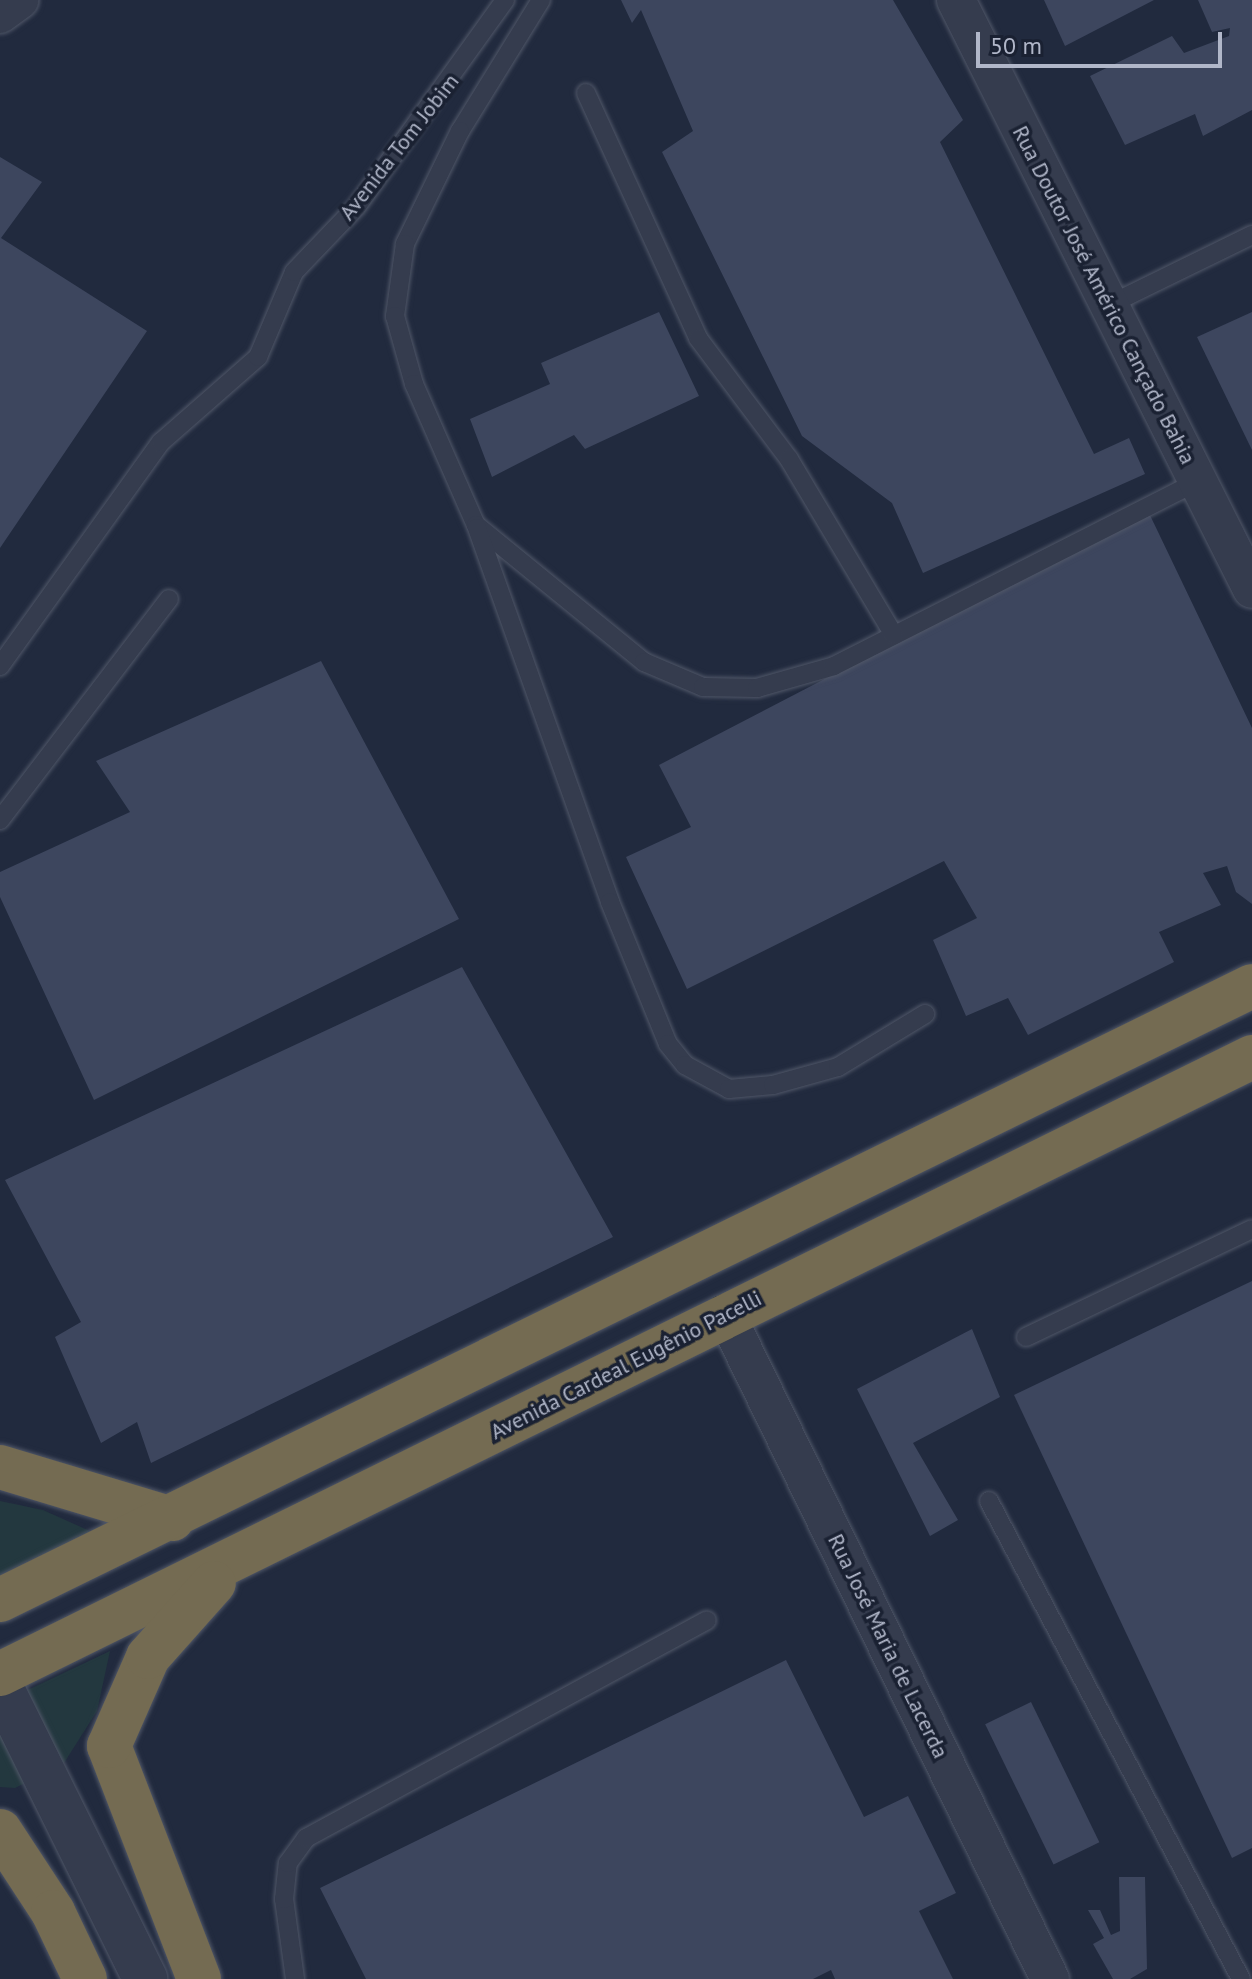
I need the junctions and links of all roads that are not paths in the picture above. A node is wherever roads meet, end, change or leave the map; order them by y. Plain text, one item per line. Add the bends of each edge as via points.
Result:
1 (19, 0) edge
2 (505, 0) edge
3 (541, 0) edge
4 (956, 0) edge
5 (0, 14) edge
6 (586, 93) dead end
7 (1252, 235) edge
8 (1109, 305) junction
9 (1198, 481) junction
10 (476, 525) junction
11 (1252, 589) edge
12 (169, 599) dead end
13 (894, 635) junction
14 (0, 666) edge
15 (0, 820) edge
16 (1252, 986) edge
17 (925, 1014) dead end
18 (1252, 1057) edge
19 (1252, 1229) edge
20 (725, 1313) junction
21 (1026, 1337) dead end
22 (0, 1467) edge
23 (989, 1501) dead end
24 (172, 1519) junction
25 (229, 1567) junction
26 (8, 1596) edge
27 (707, 1620) dead end
28 (0, 1674) edge
29 (0, 1685) edge
30 (0, 1736) edge
31 (0, 1831) edge
32 (85, 1979) edge
33 (121, 1979) edge
34 (145, 1979) edge
35 (199, 1979) edge
36 (295, 1979) edge
37 (1050, 1979) edge
38 (1241, 1979) edge

1 - 5 street
2 - 14 lane, Avenida Tom Jobim via 357,206 294,272 258,357 161,442
3 - 10 lane via 460,131 405,244 395,316 414,384
4 - 8 street, Rua Doutor José Américo Cançado Bahia
6 - 13 lane via 698,338 789,459
7 - 8 lane
8 - 9 street, Rua Doutor José Américo Cançado Bahia
9 - 11 street, Rua Doutor José Américo Cançado Bahia
9 - 13 lane
10 - 13 lane via 644,662 703,687 757,688 834,666
10 - 17 lane via 610,902 668,1044 685,1065 729,1089 773,1085 838,1067
12 - 15 lane
16 - 24 highway
18 - 20 highway, Avenida Cardeal Eugênio Pacelli
19 - 21 lane
20 - 25 highway, Avenida Cardeal Eugênio Pacelli
20 - 37 street, Rua José Maria de Lacerda
22 - 24 highway
23 - 38 lane
24 - 26 highway
25 - 28 highway, Avenida Cardeal Eugênio Pacelli
25 - 35 highway via 148,1657 109,1746
27 - 36 lane via 306,1838 288,1863 284,1899
29 - 34 street
30 - 33 street
31 - 32 highway via 53,1912

